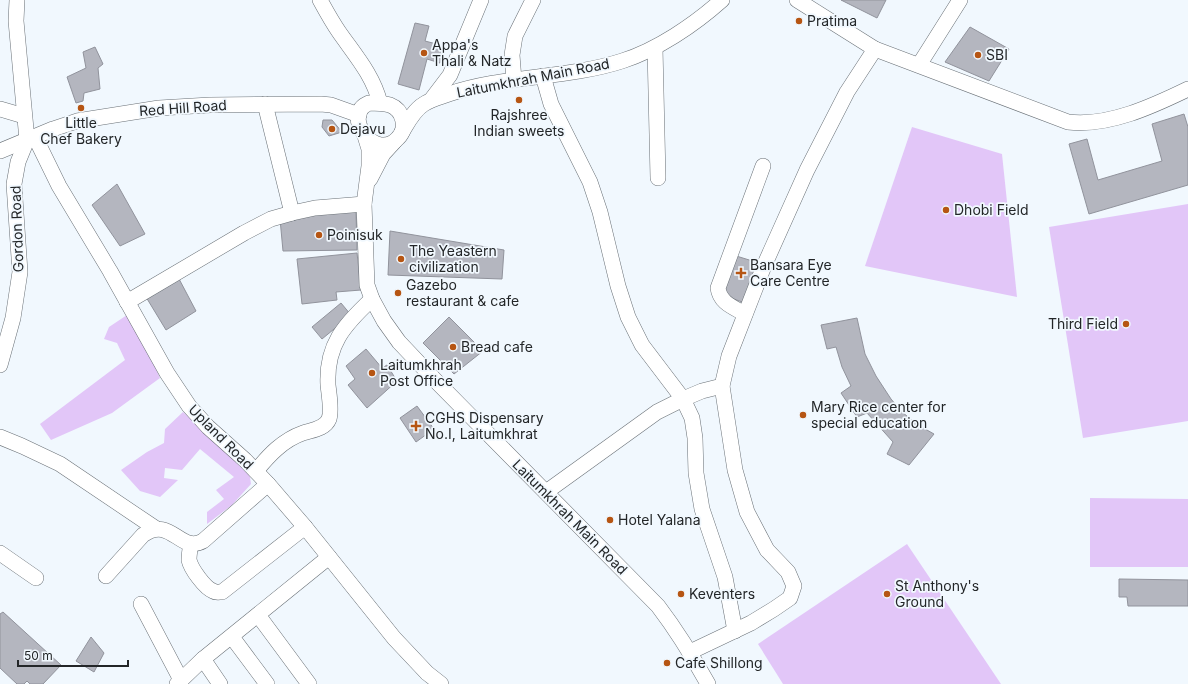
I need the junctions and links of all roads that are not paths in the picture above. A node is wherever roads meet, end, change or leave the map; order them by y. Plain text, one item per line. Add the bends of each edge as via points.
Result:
1 (17, 0) edge
2 (320, 0) edge
3 (481, 0) edge
4 (533, 0) edge
5 (722, 0) edge
6 (797, 0) edge
7 (960, 0) edge
8 (655, 48) junction
9 (875, 48) junction
10 (919, 65) junction
11 (543, 76) junction
12 (514, 80) junction
13 (1188, 89) edge
14 (427, 102) junction
15 (265, 104) junction
16 (385, 104) junction
17 (0, 109) edge
18 (359, 115) junction
19 (24, 116) junction
20 (365, 136) junction
21 (398, 137) junction
22 (31, 139) junction
23 (5, 149) edge
24 (763, 166) dead end
25 (658, 178) dead end
26 (367, 185) junction
27 (364, 204) junction
28 (292, 212) junction
29 (372, 299) junction
30 (127, 302) junction
31 (745, 314) junction
32 (7, 317) edge
33 (0, 365) edge
34 (722, 386) junction
35 (683, 399) junction
36 (0, 437) edge
37 (256, 471) junction
38 (268, 484) junction
39 (546, 492) junction
40 (305, 527) junction
41 (155, 528) junction
42 (191, 544) junction
43 (0, 553) edge
44 (329, 557) junction
45 (106, 576) dead end
46 (36, 578) dead end
47 (141, 604) dead end
48 (258, 615) junction
49 (735, 630) junction
50 (232, 637) junction
51 (690, 652) junction
52 (203, 659) junction
53 (179, 682) edge
54 (220, 684) edge
55 (267, 684) edge
56 (309, 684) edge
57 (441, 684) edge
58 (708, 684) edge

1 - 19 street via 16,21
2 - 16 street
3 - 14 street via 450,75
4 - 12 street via 515,36 512,55
5 - 8 street, Laitumkhrah Main Road
6 - 9 street
7 - 10 street
8 - 11 street, Laitumkhrah Main Road via 594,69
8 - 25 street
9 - 10 street
9 - 31 street via 847,92 807,170
10 - 13 street via 1079,124 1133,112
11 - 12 street, Laitumkhrah Main Road
11 - 35 street via 551,104 590,182 628,317 642,345
12 - 14 street, Laitumkhrah Main Road via 466,88
14 - 16 street, Laitumkhrah Main Road via 409,106
14 - 21 street
15 - 18 street, Red Hill Road via 331,105
15 - 22 street, Red Hill Road via 159,108 77,121
15 - 28 street
16 - 18 street via 364,105
16 - 21 street via 397,109 401,114 404,126
17 - 19 street
18 - 20 street via 358,123
19 - 22 street
20 - 21 street via 382,145
20 - 26 street via 369,150
21 - 26 street via 383,154
22 - 23 street, Red Hill Road
22 - 30 street, Upland Road
22 - 32 street, Gordon Road via 18,162 14,184 20,272
24 - 31 street via 718,288 719,294 727,304
26 - 27 street, Laitumkhrah Main Road
27 - 28 street
27 - 29 street, Laitumkhrah Main Road via 368,285
28 - 30 street via 271,219 244,233
29 - 37 street via 352,318 338,337 332,351 328,375 329,419 317,430 293,437 281,445
29 - 39 street, Laitumkhrah Main Road via 399,342
30 - 37 street, Upland Road via 189,406
31 - 34 street via 729,356
32 - 33 street, Gordon Road
34 - 35 street
34 - 49 street via 735,470 747,512 767,550 788,572 794,586 790,598 757,620
35 - 39 street via 657,412
35 - 49 street via 692,418 696,473 702,509 725,578
36 - 41 street via 60,464
37 - 38 street, Upland Road
38 - 40 street, Upland Road
38 - 42 street via 203,541
39 - 51 street, Laitumkhrah Main Road via 658,606
40 - 42 street via 222,592 209,590 192,566
40 - 44 street, Upland Road
41 - 42 street via 164,529
41 - 45 street via 143,535
43 - 46 street
44 - 48 street
44 - 57 street, Upland Road via 394,638
47 - 53 street
48 - 50 street
48 - 56 street
49 - 51 street
50 - 52 street
50 - 55 street
51 - 58 street, Laitumkhrah Main Road
52 - 53 street
52 - 54 street

